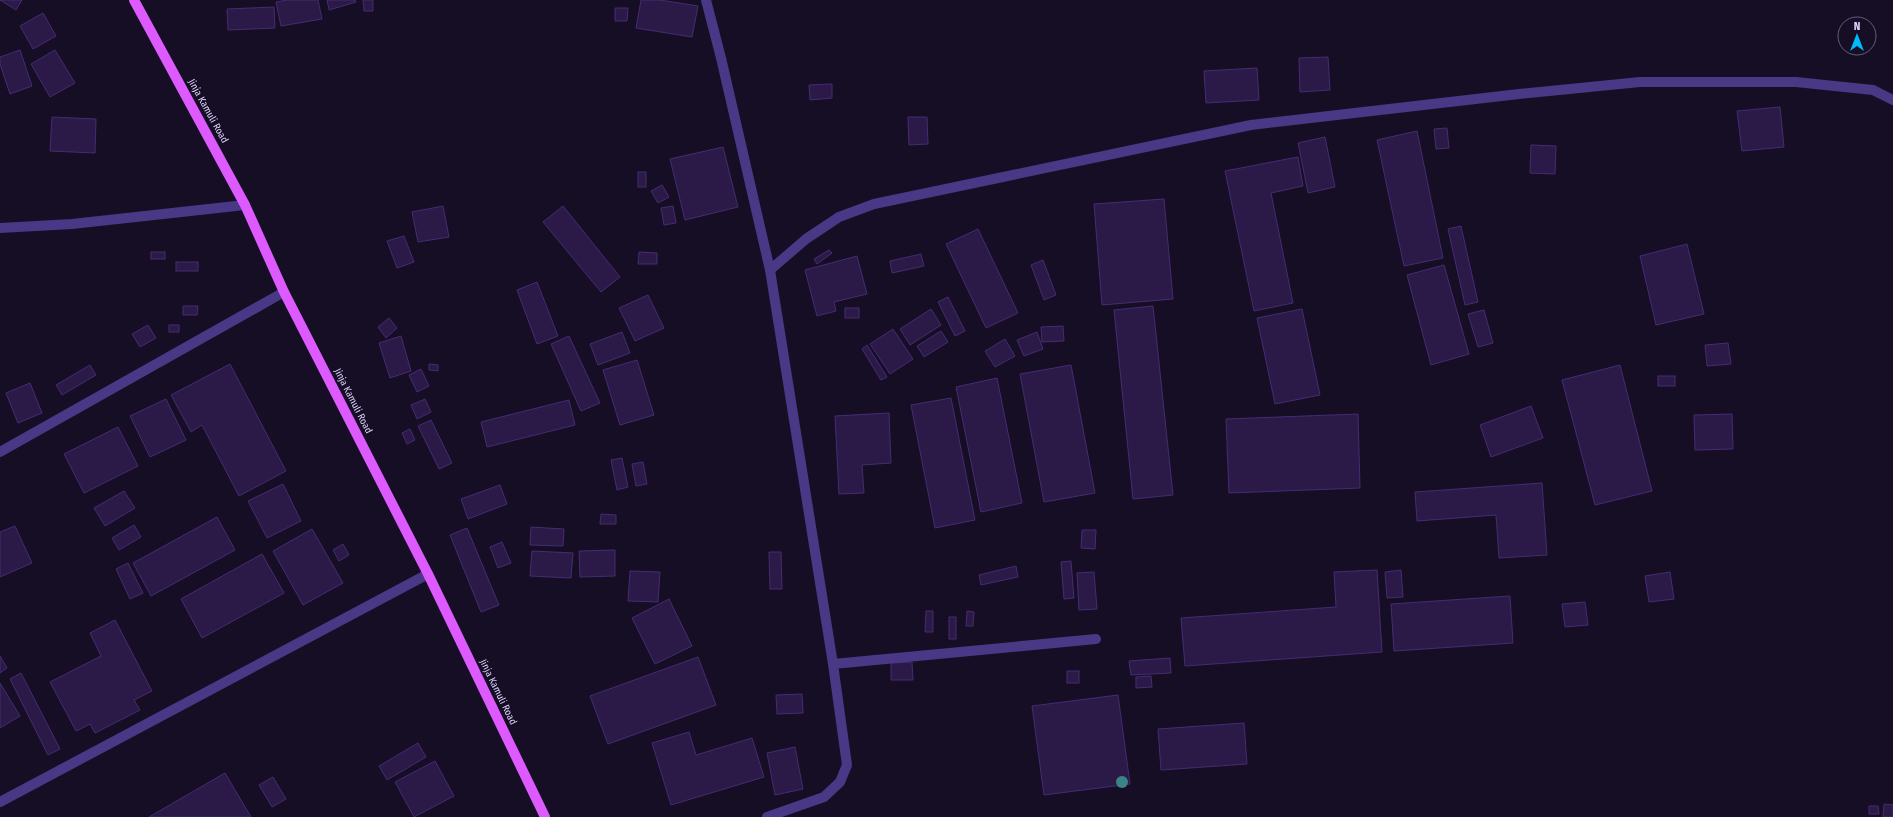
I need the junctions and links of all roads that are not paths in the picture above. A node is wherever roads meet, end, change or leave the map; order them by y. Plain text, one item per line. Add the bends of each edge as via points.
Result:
1 (134, 0) edge
2 (706, 0) edge
3 (1893, 100) edge
4 (245, 205) junction
5 (0, 228) edge
6 (770, 270) junction
7 (284, 292) junction
8 (0, 452) edge
9 (428, 574) junction
10 (1096, 640) dead end
11 (833, 664) junction
12 (0, 802) edge
13 (545, 817) edge
14 (767, 817) edge

1 - 4 main road, Jinja Kamuli Road
2 - 6 street via 722,58
3 - 6 street via 1873,90 1828,84 1640,82 1251,125 874,204 840,218 806,239
4 - 5 street via 72,224
4 - 7 main road, Jinja Kamuli Road
6 - 11 street
7 - 8 street
7 - 9 main road, Jinja Kamuli Road
9 - 12 street
9 - 13 main road, Jinja Kamuli Road
10 - 11 street
11 - 14 street via 847,765 840,782 824,797

